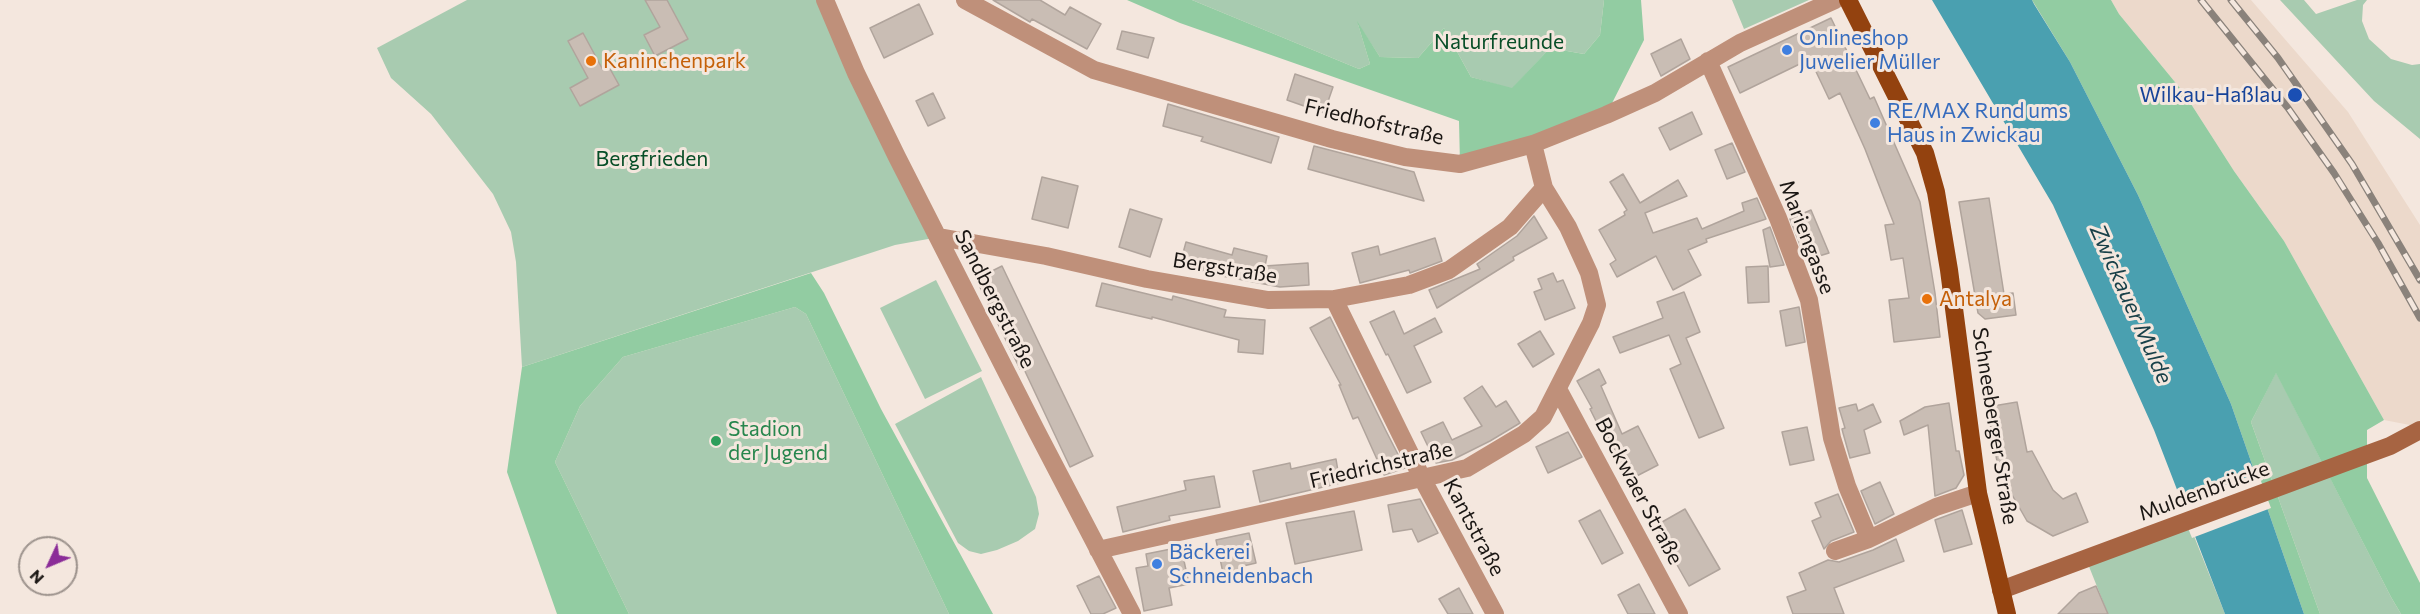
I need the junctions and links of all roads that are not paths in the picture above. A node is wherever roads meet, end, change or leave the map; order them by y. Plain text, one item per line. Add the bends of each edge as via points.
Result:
1 (825, 0) edge
2 (965, 0) edge
3 (1835, 0) edge
4 (1848, 0) edge
5 (1708, 61) junction
6 (1533, 144) junction
7 (1544, 188) junction
8 (939, 237) junction
9 (1334, 299) junction
10 (1558, 389) junction
11 (2420, 430) edge
12 (1423, 480) junction
13 (1978, 493) junction
14 (1869, 538) junction
15 (1098, 550) junction
16 (1835, 551) dead end
17 (2001, 590) junction
18 (1132, 614) edge
19 (1495, 614) edge
20 (1679, 614) edge
21 (2007, 614) edge

1 - 8 street, Sandbergstraße via 856,73
2 - 6 street, Friedhofstraße via 1094,70 1332,139 1460,164
3 - 5 street, Friedhofstraße
4 - 13 main road, Schneeberger Straße via 1925,153 1936,192
5 - 6 street, Friedhofstraße via 1655,93
5 - 14 street, Mariengasse via 1778,218 1809,300 1832,438
6 - 7 street, Friedrichstraße
7 - 9 street, Bergstraße via 1510,227 1449,270 1409,285
7 - 10 street, Friedrichstraße via 1589,273 1597,305
8 - 9 street, Bergstraße via 1268,300
8 - 15 street, Sandbergstraße
9 - 12 street, Kantstraße
10 - 12 street, Friedrichstraße via 1543,417 1524,434 1467,468
10 - 20 street, Bockwaer Straße
11 - 17 main road, Muldenbrücke via 2390,446
12 - 15 street, Friedrichstraße
12 - 19 street, Kantstraße
13 - 14 street via 1936,507
13 - 17 main road, Schneeberger Straße
14 - 16 street
15 - 18 street, Sandbergstraße
17 - 21 main road, Schneeberger Straße

